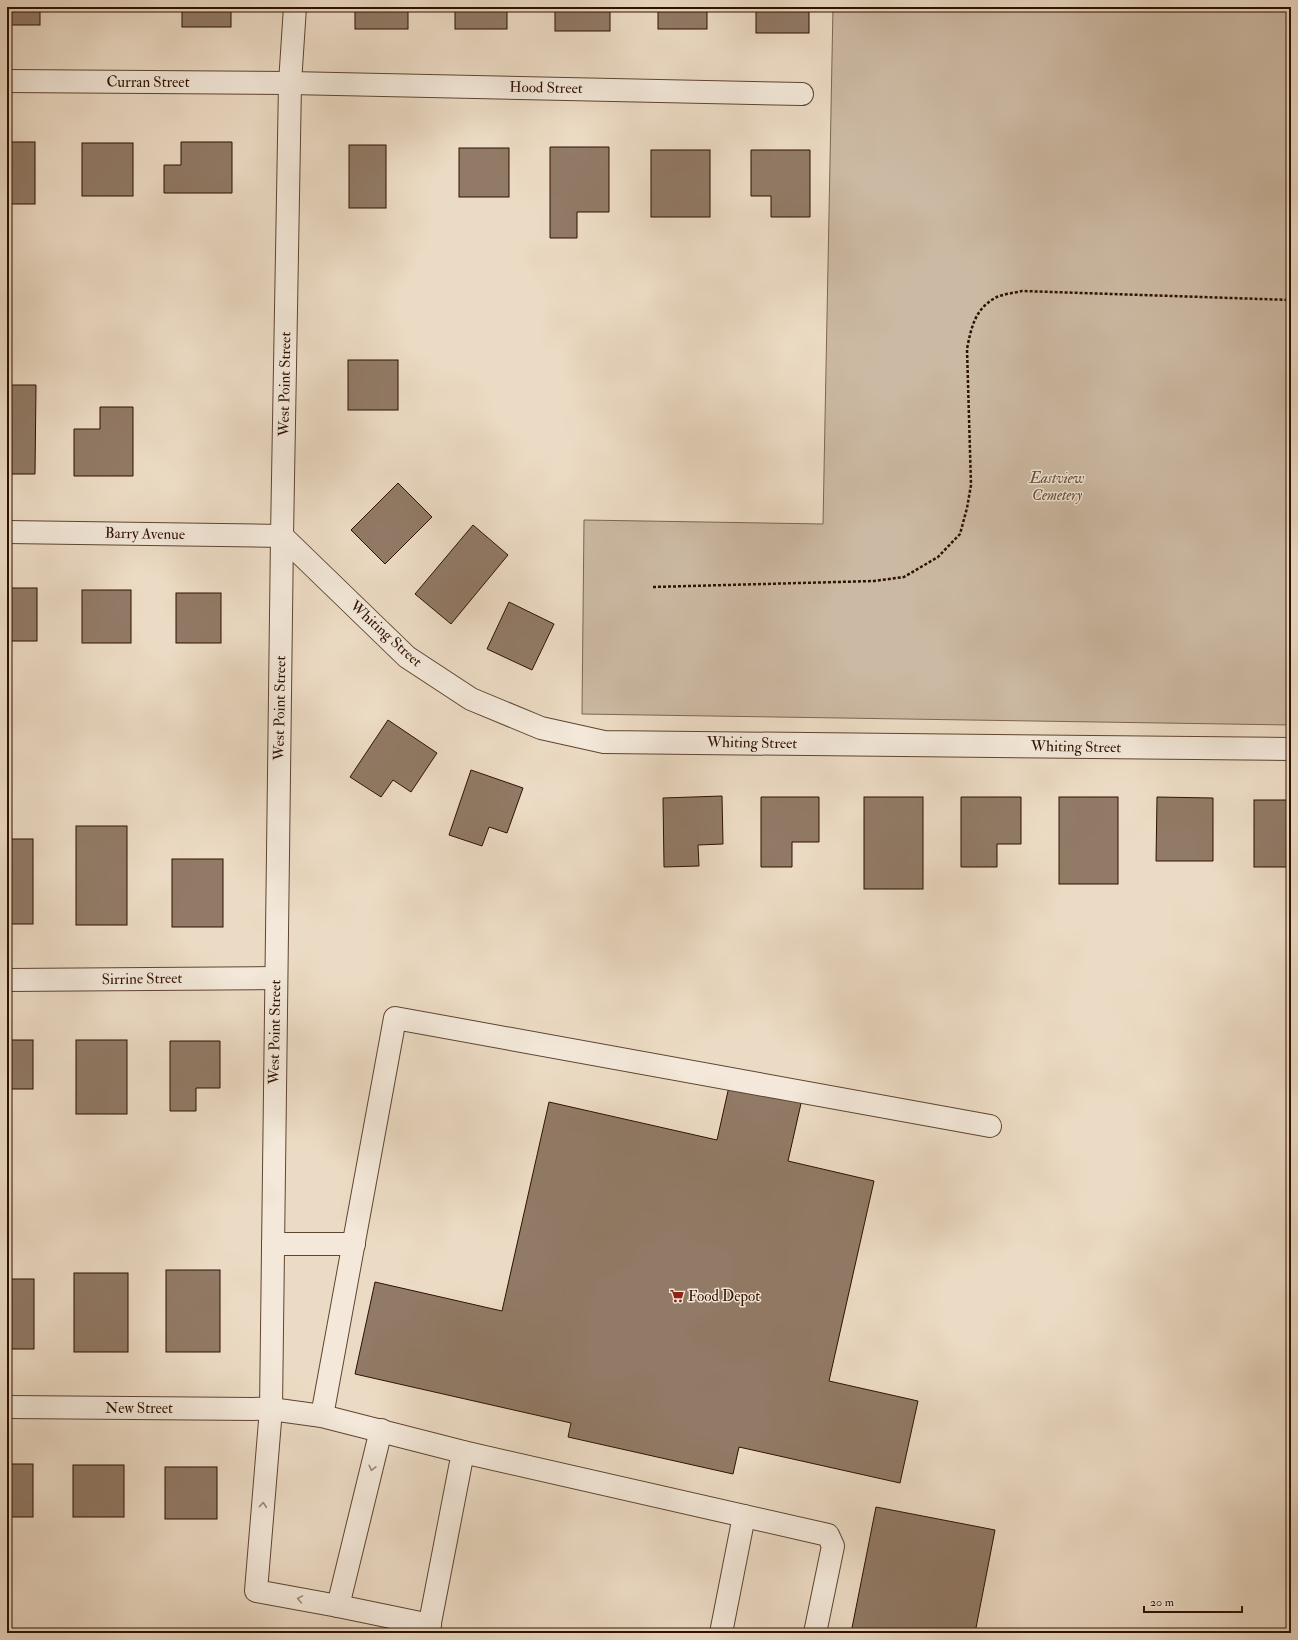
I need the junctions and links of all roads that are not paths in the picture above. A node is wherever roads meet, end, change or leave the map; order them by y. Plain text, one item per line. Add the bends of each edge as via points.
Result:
1 (295, 7) edge
2 (7, 81) edge
3 (290, 83) junction
4 (802, 94) dead end
5 (7, 532) edge
6 (282, 536) junction
7 (1291, 749) edge
8 (276, 978) junction
9 (7, 980) edge
10 (990, 1126) dead end
11 (273, 1244) junction
12 (354, 1244) junction
13 (7, 1407) edge
14 (271, 1409) junction
15 (322, 1416) junction
16 (381, 1430) junction
17 (463, 1452) junction
18 (744, 1516) junction
19 (338, 1606) junction
20 (429, 1629) edge
21 (721, 1633) edge
22 (815, 1633) edge

1 - 3 street, West Point Street
2 - 3 street, Curran Street
3 - 4 street, Hood Street
3 - 6 street, West Point Street
5 - 6 street, Barry Avenue
6 - 7 street, Whiting Street via 408,658 471,699 541,728 604,742
6 - 8 street, West Point Street
8 - 9 street, Sirrine Street
8 - 11 street, West Point Street
10 - 12 street via 396,1018
11 - 12 street
11 - 14 street, West Point Street
12 - 15 street
13 - 14 street, New Street
14 - 15 street, New Street
19 -> 14 street, West Point Street via 256,1591
15 - 16 street, New Street
16 - 17 street, New Street
16 -> 19 street
17 - 18 street, New Street
17 - 20 street
18 - 21 street
18 - 22 street, New Street via 828,1535 833,1546
19 - 20 street

